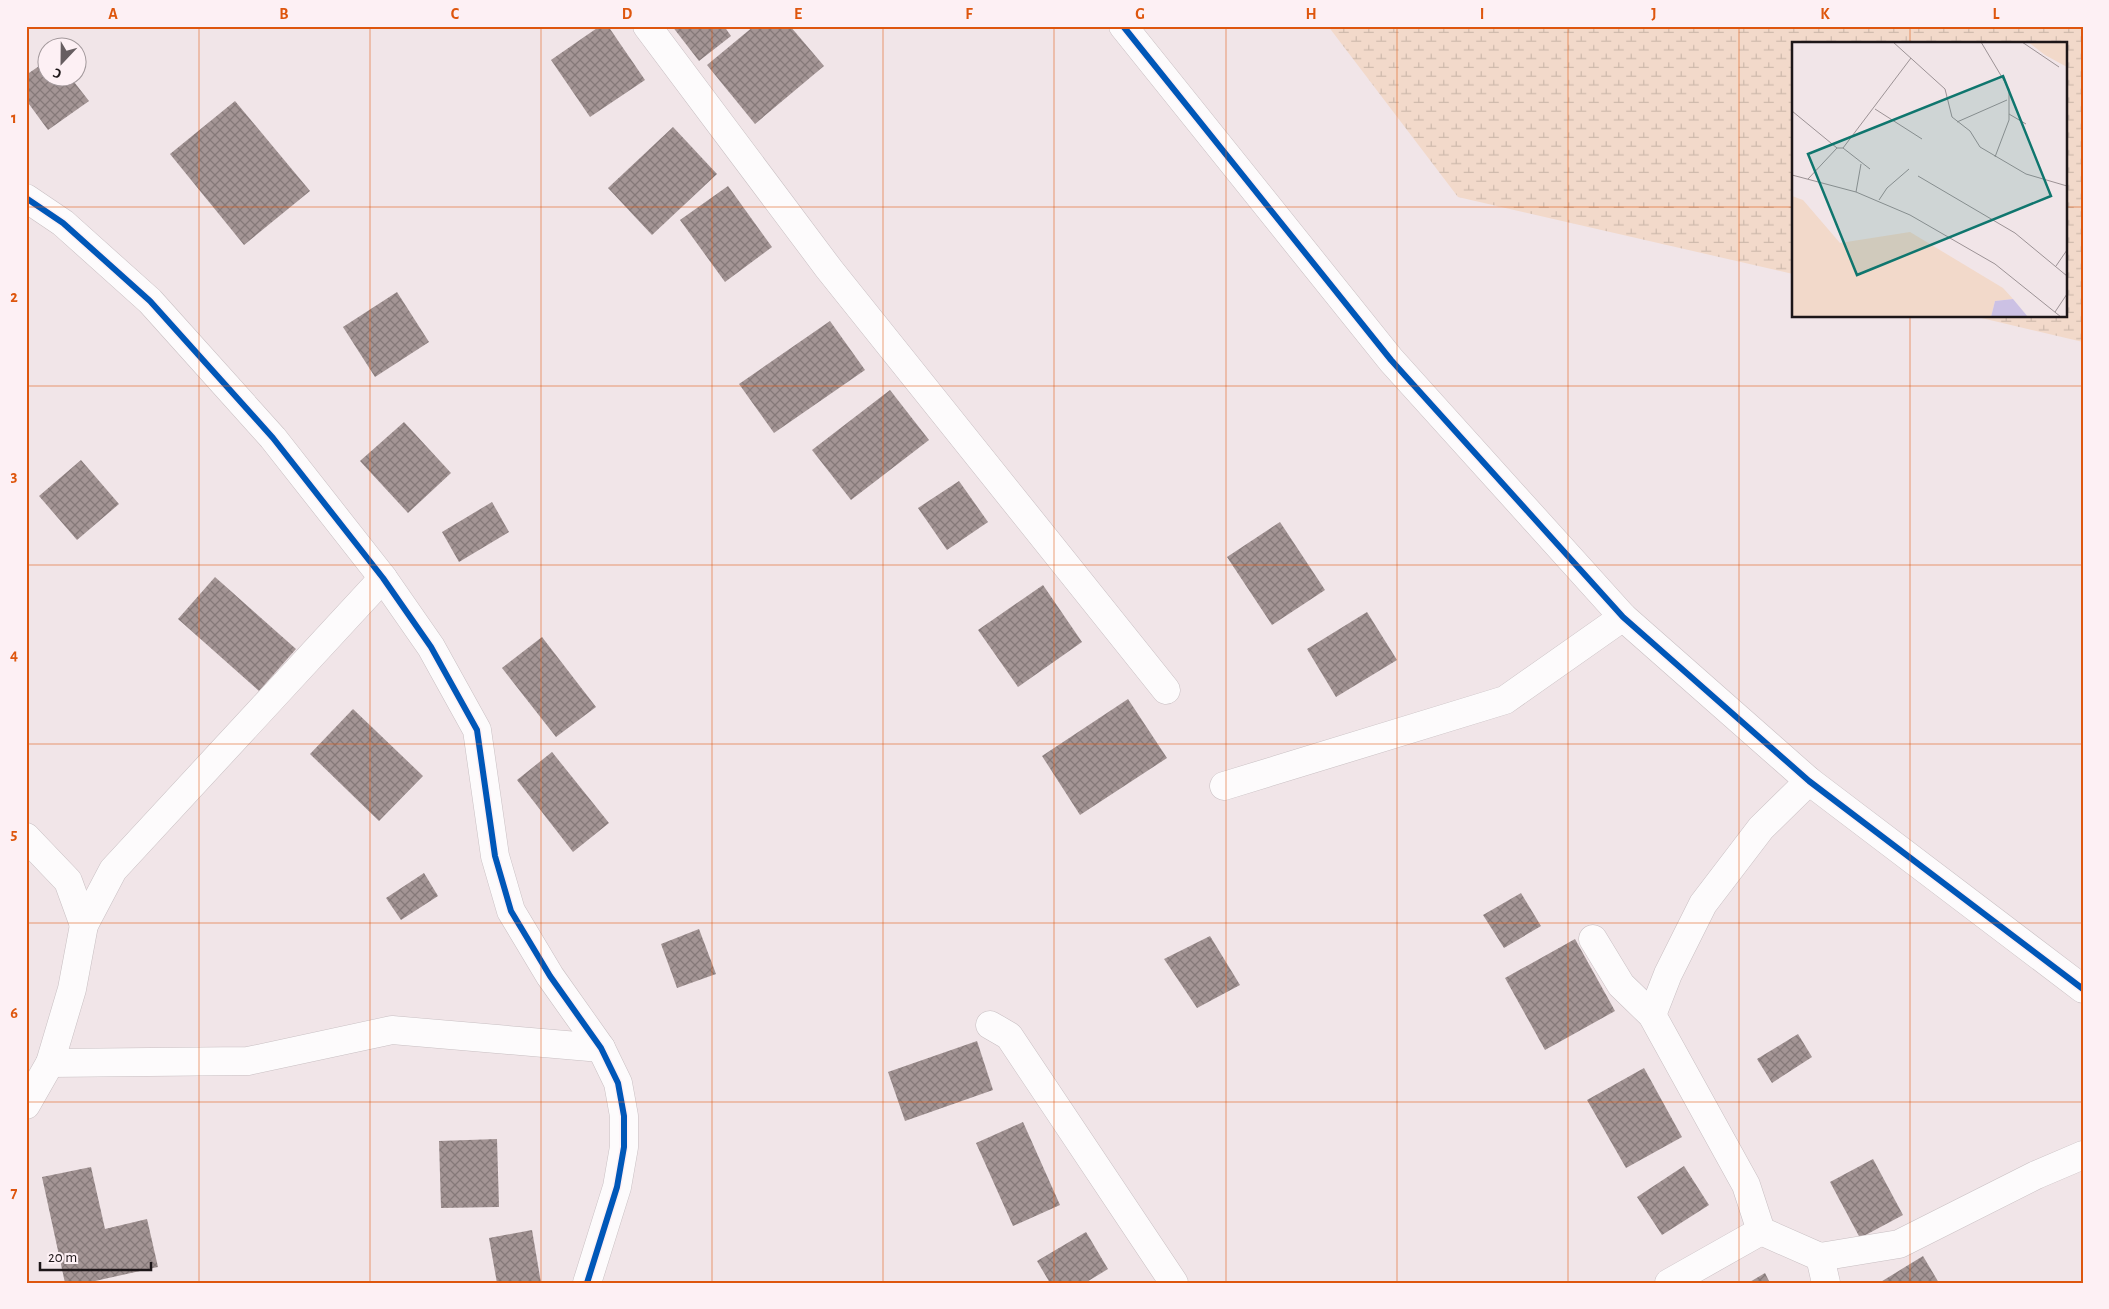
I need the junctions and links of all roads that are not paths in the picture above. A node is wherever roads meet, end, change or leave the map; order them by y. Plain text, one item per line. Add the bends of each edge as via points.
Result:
1 (647, 26) edge
2 (1123, 26) edge
3 (26, 198) edge
4 (383, 578) junction
5 (1623, 617) junction
6 (1166, 690) dead end
7 (1809, 781) junction
8 (1224, 786) dead end
9 (26, 837) edge
10 (84, 925) junction
11 (1593, 939) dead end
12 (2083, 989) edge
13 (1652, 1015) junction
14 (990, 1025) dead end
15 (601, 1048) junction
16 (50, 1063) junction
17 (26, 1105) edge
18 (2083, 1155) edge
19 (1761, 1231) junction
20 (1823, 1270) edge
21 (587, 1283) edge
22 (1174, 1283) edge
23 (1669, 1283) edge

1 - 6 street via 828,269
2 - 5 street via 1391,360
3 - 4 street via 63,223 150,301 273,438
4 - 10 street via 113,870
4 - 15 street via 431,647 477,730 495,856 511,912 550,976
5 - 7 street
5 - 8 street via 1505,700
7 - 12 street
7 - 13 street via 1761,828 1703,904 1668,974
9 - 10 street via 68,882
10 - 16 street via 72,989
11 - 13 street via 1621,985
13 - 19 street via 1746,1185
14 - 22 street via 1009,1036
15 - 16 street via 392,1030 248,1061
15 - 21 street via 618,1083 624,1116 624,1147 617,1187
16 - 17 street
18 - 20 street via 1899,1244
19 - 20 street
19 - 23 street

